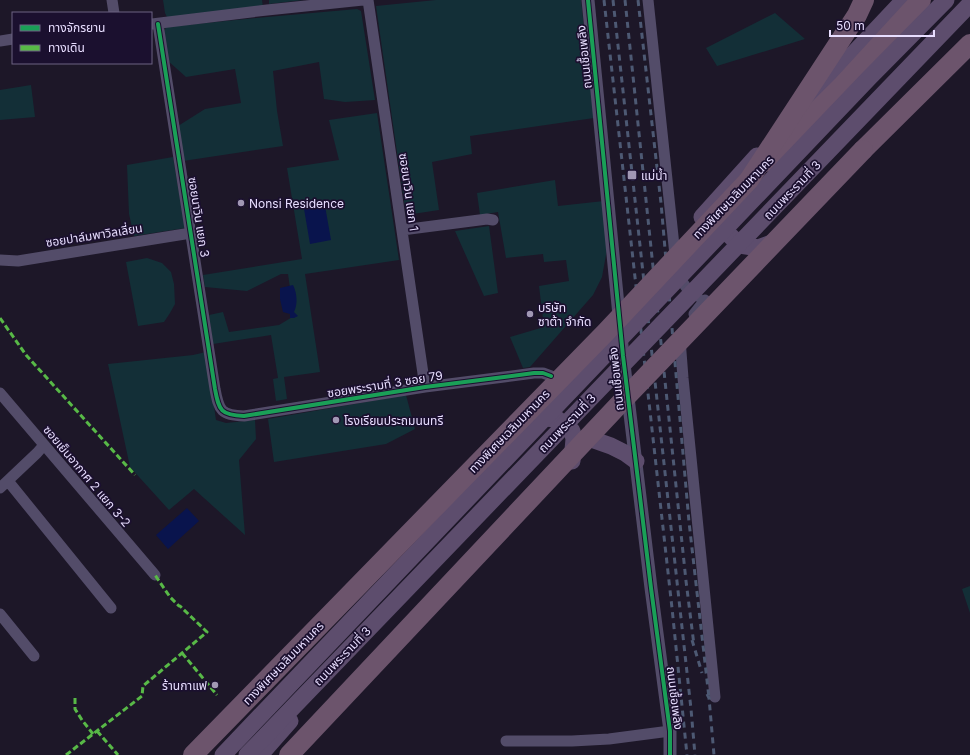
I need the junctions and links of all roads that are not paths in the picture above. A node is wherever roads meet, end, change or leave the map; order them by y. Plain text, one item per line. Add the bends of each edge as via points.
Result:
1 (112, 0) edge
2 (363, 0) edge
3 (368, 0) edge
4 (588, 0) edge
5 (648, 0) edge
6 (864, 0) edge
7 (946, 0) edge
8 (907, 1) edge
9 (970, 4) edge
10 (266, 5) edge
11 (114, 12) edge
12 (970, 12) edge
13 (154, 24) edge
14 (12, 39) edge
15 (0, 41) edge
16 (970, 44) edge
17 (970, 48) edge
18 (749, 180) junction
19 (720, 196) junction
20 (492, 220) dead end
21 (402, 230) junction
22 (191, 233) junction
23 (786, 238) junction
24 (674, 248) junction
25 (0, 260) edge
26 (729, 299) junction
27 (705, 300) junction
28 (618, 309) junction
29 (681, 351) junction
30 (551, 376) junction
31 (425, 387) junction
32 (0, 393) edge
33 (628, 404) junction
34 (223, 412) joint
35 (496, 431) junction
36 (594, 440) junction
37 (44, 445) junction
38 (636, 461) junction
39 (571, 463) junction
40 (4, 484) edge
41 (155, 575) dead end
42 (111, 608) dead end
43 (0, 614) edge
44 (34, 656) dead end
45 (715, 696) dead end
46 (670, 731) junction
47 (506, 741) dead end
48 (192, 755) edge
49 (215, 755) edge
50 (223, 755) edge
51 (247, 755) edge
52 (260, 755) edge
53 (290, 755) edge
54 (670, 755) edge

1 - 11 street
2 - 10 street
3 - 21 street, ซอยนาวิน แยก 1
4 - 28 street, ถนนเชื้อเพลิง
5 - 24 street
6 - 18 highway, bridge via 857,15
7 - 49 main road, ถนนพระรามที่ 3 via 474,497
7 - 50 main road, ถนนพระรามที่ 3, bridge
8 - 18 highway, ทางพิเศษเฉลิมมหานคร, bridge via 843,85
8 - 19 main road
9 - 51 main road, ถนนพระรามที่ 3, bridge
10 - 13 street
12 - 52 main road, ถนนพระรามที่ 3, bridge via 920,60 318,690
13 - 22 street, ซอยนาวิน แยก 3
14 - 15 street
16 - 53 highway, bridge via 863,150 705,315
17 - 23 main road via 876,148
18 - 48 highway, ทางพิเศษเฉลิมมหานคร, bridge via 599,339
19 - 23 main road via 723,229 740,245 758,248
19 - 24 main road
20 - 21 street
21 - 31 street, ซอยนาวิน แยก 1
22 - 25 street, ซอยปาล์มพาวิลเลี่ยน via 18,260
22 - 34 street, ซอยนาวิน แยก 3 via 218,401
23 - 26 main road
24 - 27 street via 677,274 690,293
26 - 27 street
26 - 29 main road
27 - 29 street via 680,332
28 - 30 main road
28 - 33 street, ถนนเชื้อเพลิง
29 - 45 street
30 - 31 street, ซอยพระรามที่ 3 ซอย 79 via 534,373
30 - 35 main road
31 - 34 street, ซอยพระรามที่ 3 ซอย 79 via 244,416
32 - 37 street, ซอยเย็นอากาศ 2 แยก 3-2
33 - 36 main road
33 - 38 street, ถนนเชื้อเพลิง
35 - 39 main road via 531,417 557,419 572,431 574,439
35 - 48 main road via 262,670
36 - 38 main road via 625,453
36 - 39 main road
37 - 40 street
37 - 41 street, ซอยเย็นอากาศ 2 แยก 3-2
38 - 46 street, ถนนเชื้อเพลิง
39 - 53 main road via 348,699
40 - 42 street
43 - 44 street
46 - 47 street via 609,739
46 - 54 street, ถนนเชื้อเพลิง

